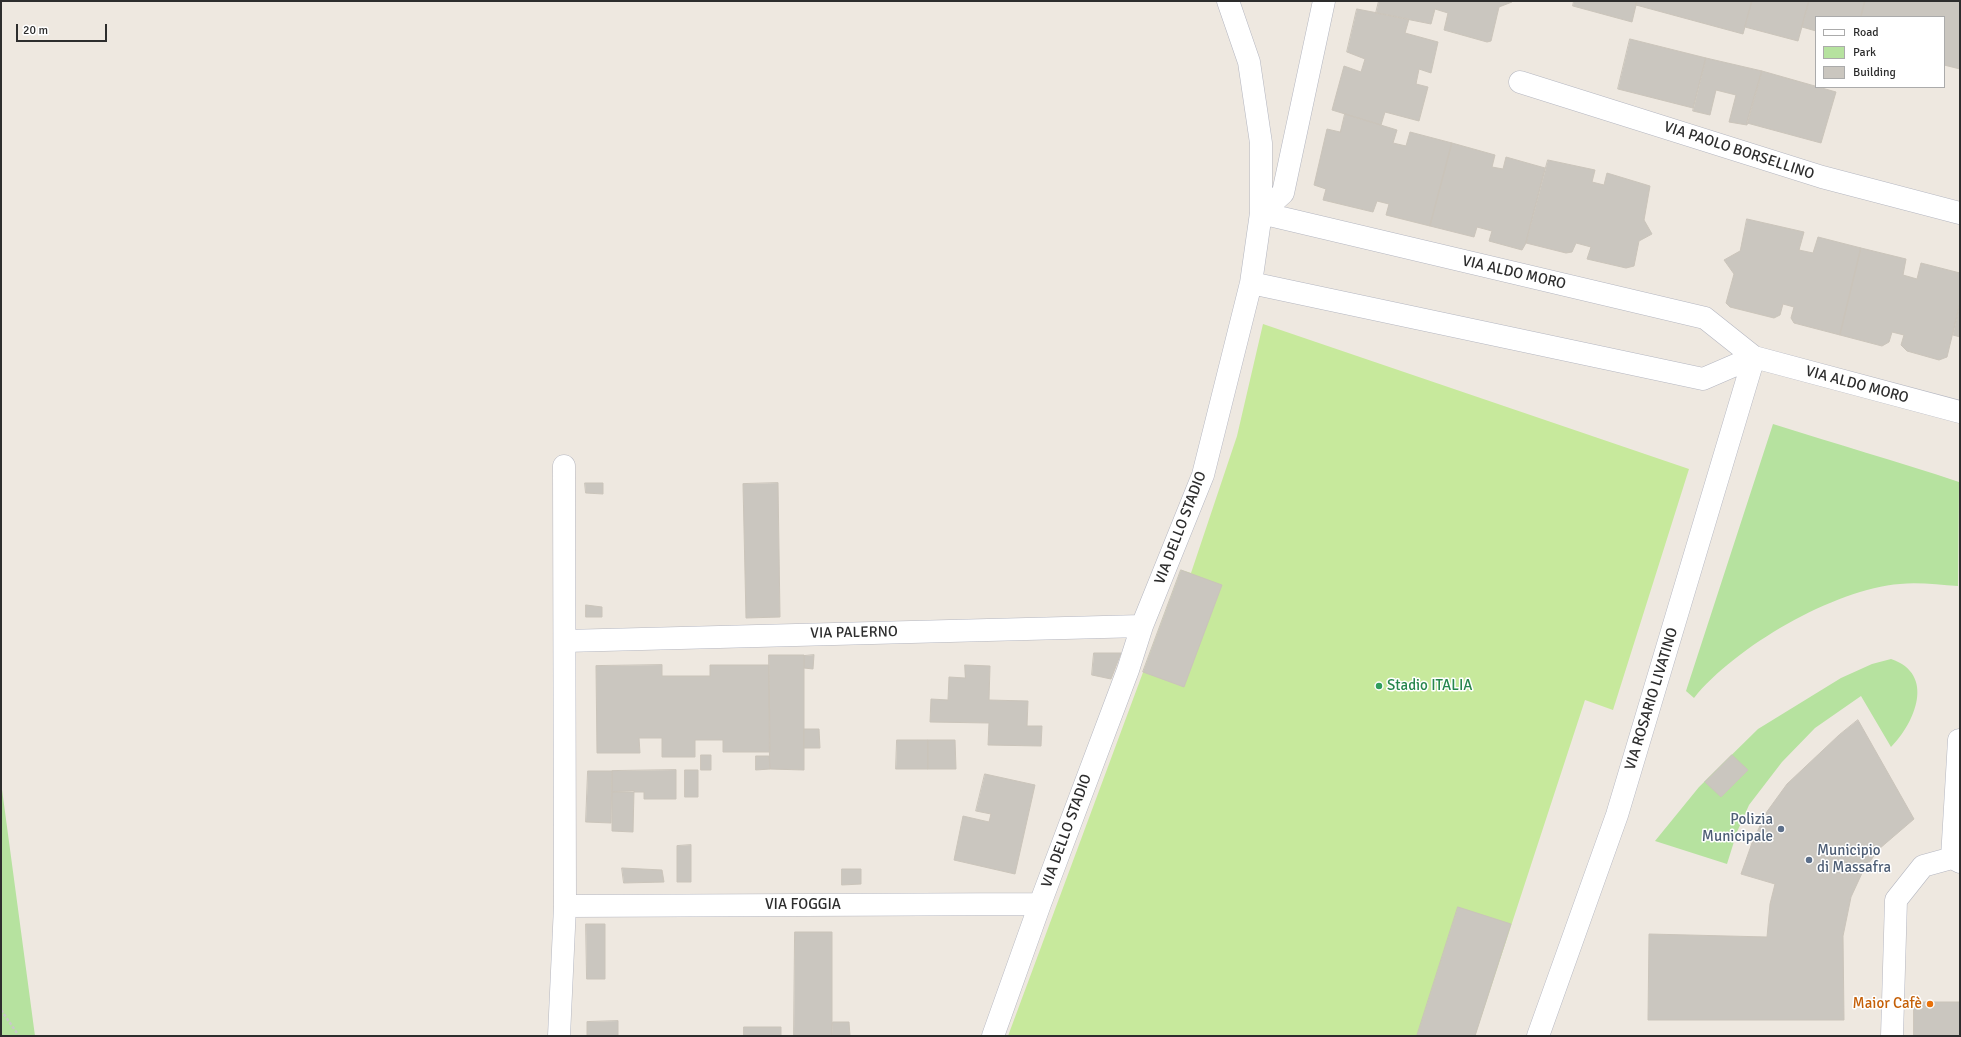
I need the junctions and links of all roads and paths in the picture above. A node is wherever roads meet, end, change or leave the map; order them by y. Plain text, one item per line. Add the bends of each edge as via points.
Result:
1 (1228, 1) edge
2 (1324, 1) edge
3 (1520, 82) dead end
4 (1261, 213) junction
5 (1960, 213) edge
6 (1251, 282) junction
7 (1754, 357) junction
8 (1960, 412) edge
9 (564, 466) dead end
10 (1142, 626) junction
11 (565, 641) junction
12 (1959, 740) dead end
13 (1956, 860) edge
14 (1040, 904) junction
15 (565, 906) junction
16 (1, 1010) edge
17 (20, 1036) edge
18 (559, 1036) edge
19 (993, 1036) edge
20 (1538, 1036) edge
21 (1892, 1036) edge

1 - 4 street, VIA DELLO STADIO via 1249,62 1261,143
2 - 4 street via 1283,193
3 - 5 street, VIA PAOLO BORSELLINO via 1822,177
4 - 6 street, VIA DELLO STADIO
4 - 7 street, VIA ALDO MORO via 1705,318
6 - 7 street via 1703,379
6 - 10 street, VIA DELLO STADIO via 1203,475
7 - 8 street, VIA ALDO MORO
7 - 20 street, VIA ROSARIO LIVATINO via 1617,815
9 - 11 street
10 - 11 street, VIA PALERNO
10 - 14 street, VIA DELLO STADIO via 1128,670
11 - 15 street
12 - 13 street
13 - 21 street via 1923,866 1896,900
14 - 15 street, VIA FOGGIA
14 - 19 street, VIA DELLO STADIO
15 - 18 street
16 - 17 path

